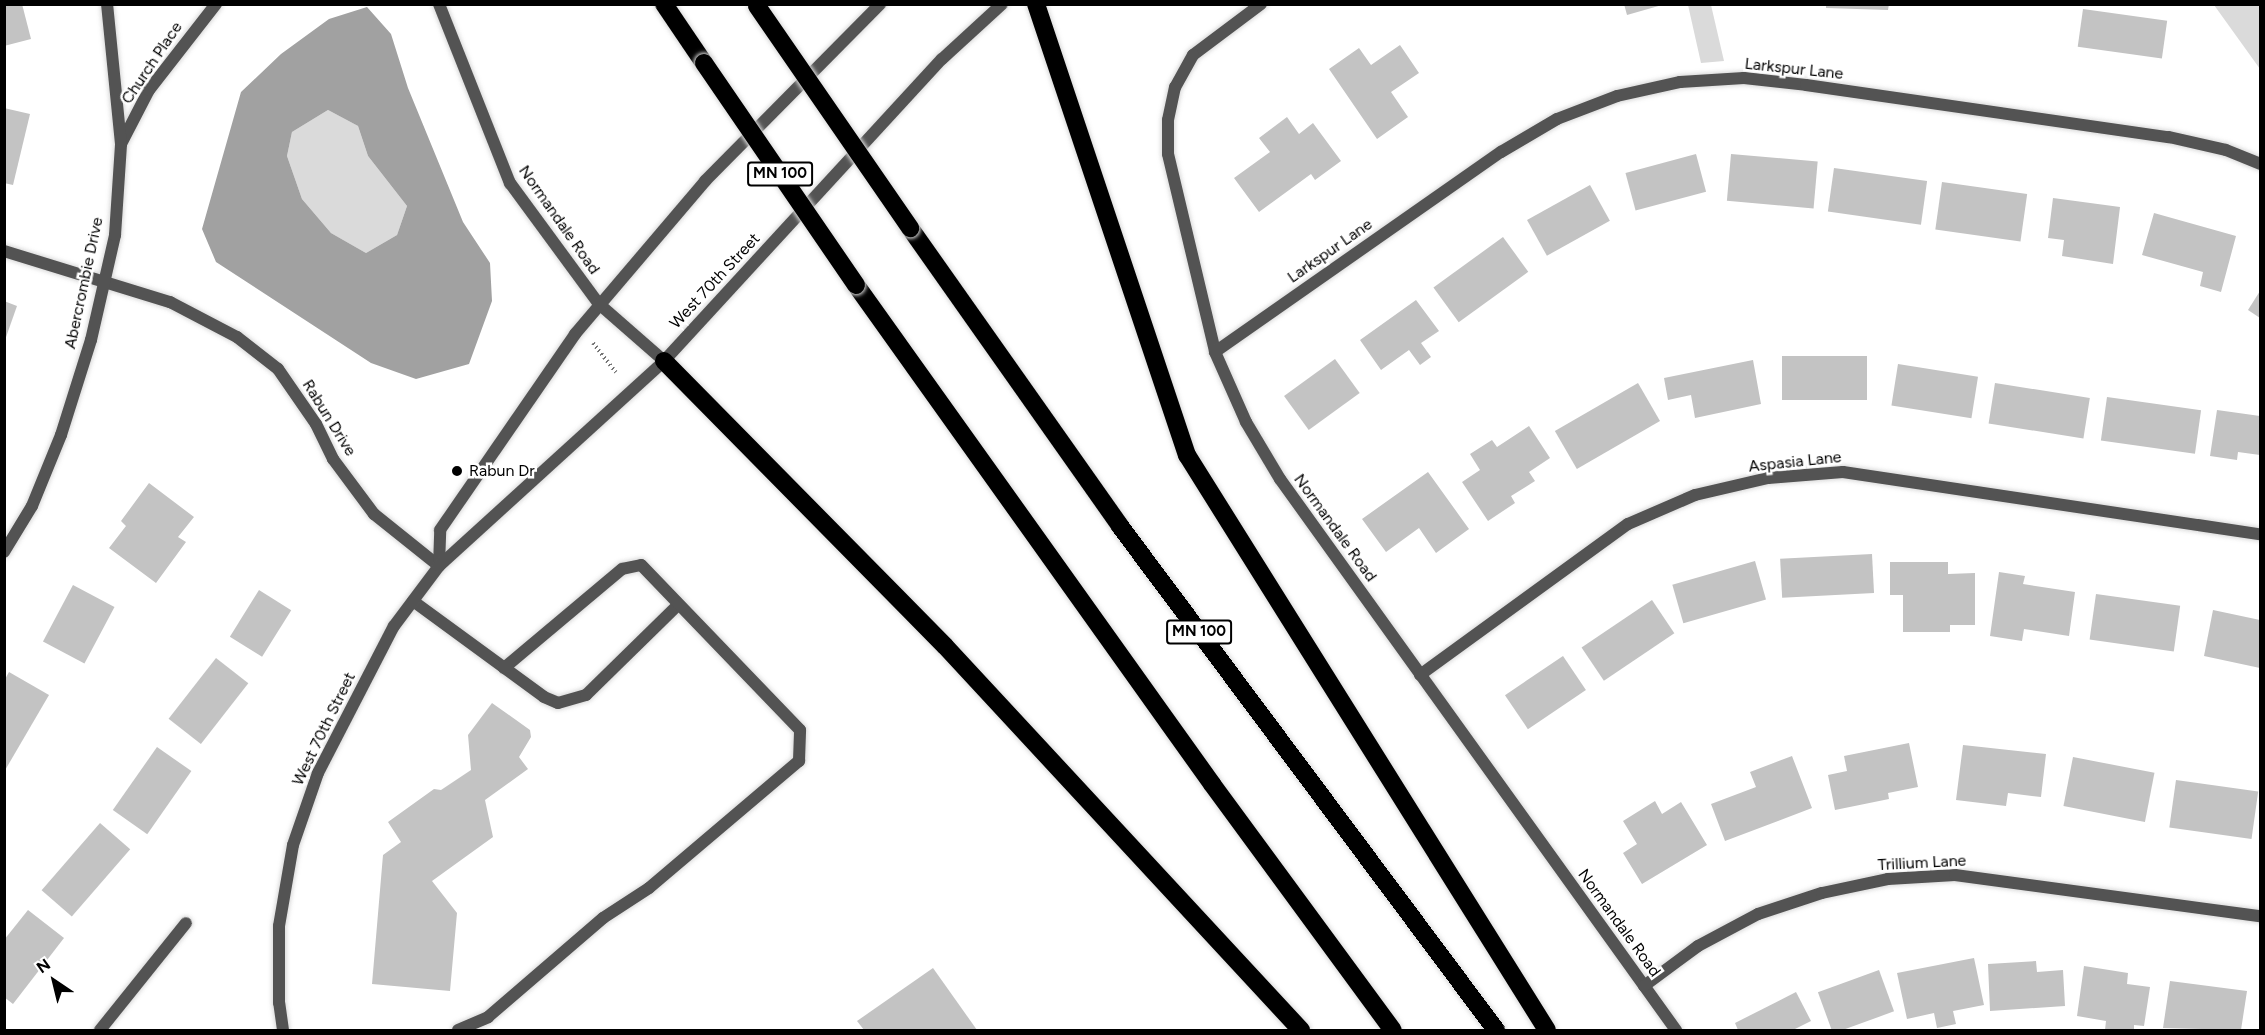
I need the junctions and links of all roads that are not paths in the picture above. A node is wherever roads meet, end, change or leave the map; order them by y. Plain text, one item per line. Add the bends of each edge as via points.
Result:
1 (107, 4) edge
2 (216, 4) edge
3 (439, 4) edge
4 (664, 4) edge
5 (880, 4) edge
6 (1002, 4) edge
7 (1036, 4) edge
8 (1261, 4) edge
9 (757, 5) edge
10 (121, 144) junction
11 (2260, 164) edge
12 (4, 251) edge
13 (104, 282) junction
14 (599, 304) junction
15 (1215, 352) junction
16 (664, 361) junction
17 (2260, 534) edge
18 (4, 552) edge
19 (439, 566) junction
20 (413, 601) junction
21 (678, 605) junction
22 (504, 668) junction
23 (1420, 675) junction
24 (2260, 916) edge
25 (186, 923) dead end
26 (1644, 986) junction
27 (100, 1030) edge
28 (283, 1030) edge
29 (458, 1030) edge
30 (1301, 1030) edge
31 (1393, 1030) edge
32 (1496, 1030) edge
33 (1547, 1030) edge
34 (1676, 1030) edge

1 - 10 street, Abercrombie Drive
2 - 10 street, Church Place via 149,90
3 - 14 street, Normandale Road via 510,183
4 - 31 highway, MN 100, bridge via 856,285
5 - 14 street via 705,181
6 - 16 street, West 70th Street via 942,59
7 - 33 highway via 1187,455
8 - 15 street, Normandale Road via 1193,55 1175,87 1168,120 1168,154
9 - 32 highway, MN 100, bridge via 1120,526
10 - 13 street, Abercrombie Drive via 115,235
11 - 15 street, Larkspur Lane via 2226,150 2169,138 1806,85 1744,78 1680,82 1557,119 1510,146
12 - 13 street, Rabun Drive
13 - 18 street, Abercrombie Drive via 61,435 32,506
13 - 19 street, Rabun Drive via 207,318 278,369 316,424 333,459 374,514
14 - 16 street, Normandale Road
14 - 19 street via 440,530
15 - 23 street, Normandale Road via 1246,422 1280,479
16 - 19 street, West 70th Street
16 - 30 highway via 945,646
17 - 23 street, Aspasia Lane via 1844,472 1768,478 1695,495 1628,524
19 - 20 street, West 70th Street
20 - 22 street
20 - 28 street, West 70th Street via 394,626 318,773 293,845 279,926
21 - 22 street via 586,694 558,702 544,697
21 - 22 street via 641,566 622,569
21 - 29 street via 800,730 799,761 649,888 603,918 488,1017
23 - 26 street, Normandale Road
24 - 26 street, Trillium Lane via 1955,875 1888,879 1822,893 1758,914 1698,946
25 - 27 street
26 - 34 street, Normandale Road

